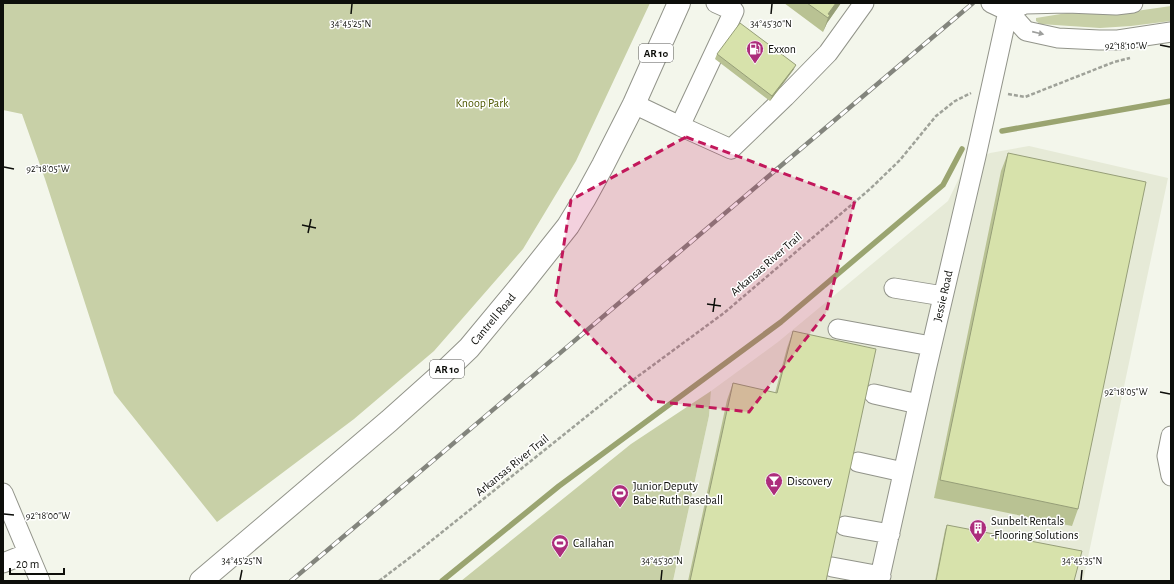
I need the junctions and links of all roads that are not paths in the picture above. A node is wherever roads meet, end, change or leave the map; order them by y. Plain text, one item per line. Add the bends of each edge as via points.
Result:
1 (679, 3) edge
2 (716, 3) edge
3 (864, 3) edge
4 (991, 3) edge
5 (1133, 3) edge
6 (737, 7) edge
7 (1008, 11) junction
8 (1171, 32) edge
9 (634, 104) junction
10 (680, 126) junction
11 (894, 288) dead end
12 (943, 296) junction
13 (838, 329) dead end
14 (931, 346) junction
15 (874, 394) dead end
16 (918, 404) junction
17 (1171, 436) edge
18 (858, 462) dead end
19 (903, 472) junction
20 (1171, 476) edge
21 (3, 493) edge
22 (845, 526) dead end
23 (890, 534) junction
24 (28, 553) junction
25 (3, 563) edge
26 (832, 567) edge
27 (880, 578) edge
28 (40, 581) edge
29 (201, 581) edge

1 - 9 main road, Cantrell Road / AR 10
2 - 6 street
3 - 10 street via 828,52 731,149
4 - 7 street
5 - 7 street via 1025,4
6 - 10 street
7 -> 8 street via 1026,31 1058,38 1118,40
7 - 12 street, Jessie Road
9 - 10 street
9 - 29 main road, Cantrell Road / AR 10 via 568,226 468,348 390,421
11 - 12 street
12 - 14 street, Jessie Road
13 - 14 street
14 - 16 street, Jessie Road
15 - 16 street
16 - 19 street, Jessie Road
17 - 20 street via 1167,456
18 - 19 street
19 - 23 street, Jessie Road
21 - 24 street
22 - 23 street
23 - 27 street, Jessie Road
24 - 25 street
24 - 28 street
26 - 27 street

